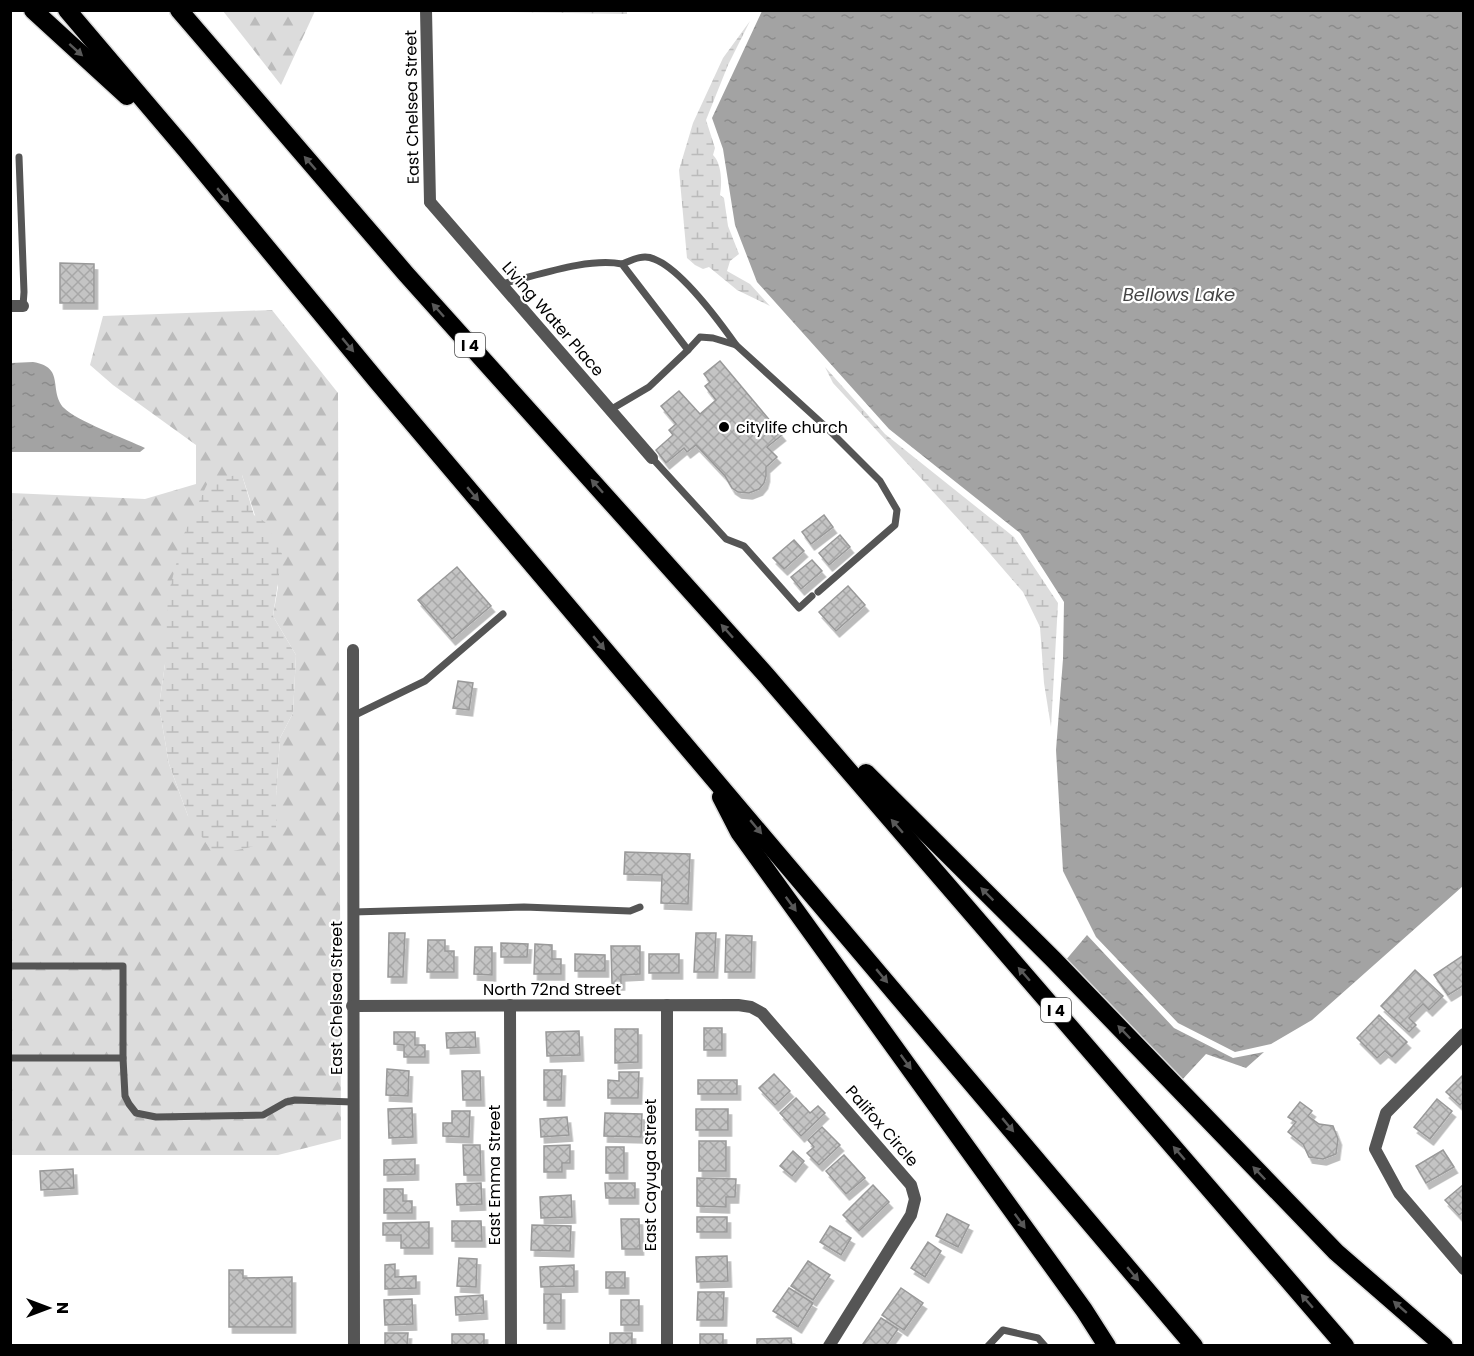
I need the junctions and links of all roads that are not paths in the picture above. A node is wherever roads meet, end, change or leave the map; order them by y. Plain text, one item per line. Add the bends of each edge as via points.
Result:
1 (33, 10) edge
2 (67, 10) edge
3 (179, 10) edge
4 (426, 10) edge
5 (186, 150) junction
6 (20, 157) dead end
7 (430, 202) joint
8 (622, 264) junction
9 (501, 284) junction
10 (17, 306) edge
11 (736, 345) junction
12 (688, 350) junction
13 (610, 410) junction
14 (652, 458) joint
15 (503, 614) dead end
16 (352, 650) dead end
17 (766, 675) junction
18 (352, 716) junction
19 (704, 766) junction
20 (640, 907) dead end
21 (352, 912) junction
22 (10, 966) edge
23 (510, 1005) junction
24 (667, 1005) junction
25 (352, 1006) junction
26 (751, 1007) joint
27 (1464, 1034) edge
28 (10, 1058) edge
29 (123, 1058) junction
30 (353, 1102) junction
31 (1464, 1269) edge
32 (1084, 1310) junction
33 (354, 1346) edge
34 (512, 1346) edge
35 (667, 1346) edge
36 (829, 1346) edge
37 (988, 1346) edge
38 (1045, 1346) edge
39 (1107, 1346) edge
40 (1113, 1346) edge
41 (1194, 1346) edge
42 (1345, 1346) edge
43 (1444, 1346) edge

1 -> 5 highway
2 - 5 highway
17 -> 3 highway, I 4 via 406,274
4 - 7 street, East Chelsea Street
5 -> 19 highway
6 - 10 lane via 24,292
7 - 9 street, Living Water Place
8 - 9 lane via 607,261
8 - 11 lane via 641,257 654,258 673,271
8 - 12 lane
9 - 13 street, Living Water Place
11 - 12 lane via 700,337
11 - 14 lane via 880,481 897,510 896,525 798,608 744,546 726,539
12 - 13 lane via 649,387
13 - 14 street, Living Water Place
15 - 18 lane via 425,681
16 - 18 street, East Chelsea Street
42 -> 17 highway, I 4
43 -> 17 highway via 1336,1252 1053,959
18 - 21 street, East Chelsea Street
19 -> 32 highway via 739,832
19 -> 41 highway
20 - 21 lane via 630,911 524,907
21 - 25 street, East Chelsea Street
22 - 29 lane via 123,966
23 - 24 street, North 72nd Street
23 - 25 street, North 72nd Street
23 - 34 street, East Emma Street
24 - 26 street, North 72nd Street
24 - 35 street, East Cayuga Street
25 - 30 street, East Chelsea Street
26 - 36 street, Palifox Circle via 762,1013 911,1185 915,1199 911,1215
27 - 31 street via 1386,1113 1376,1149 1399,1193
28 - 29 lane
29 - 30 lane via 129,1104 136,1113 156,1117 263,1115 295,1100
30 - 33 street, East Chelsea Street
32 - 39 highway
32 - 40 highway
37 - 38 lane via 1003,1330 1038,1338

